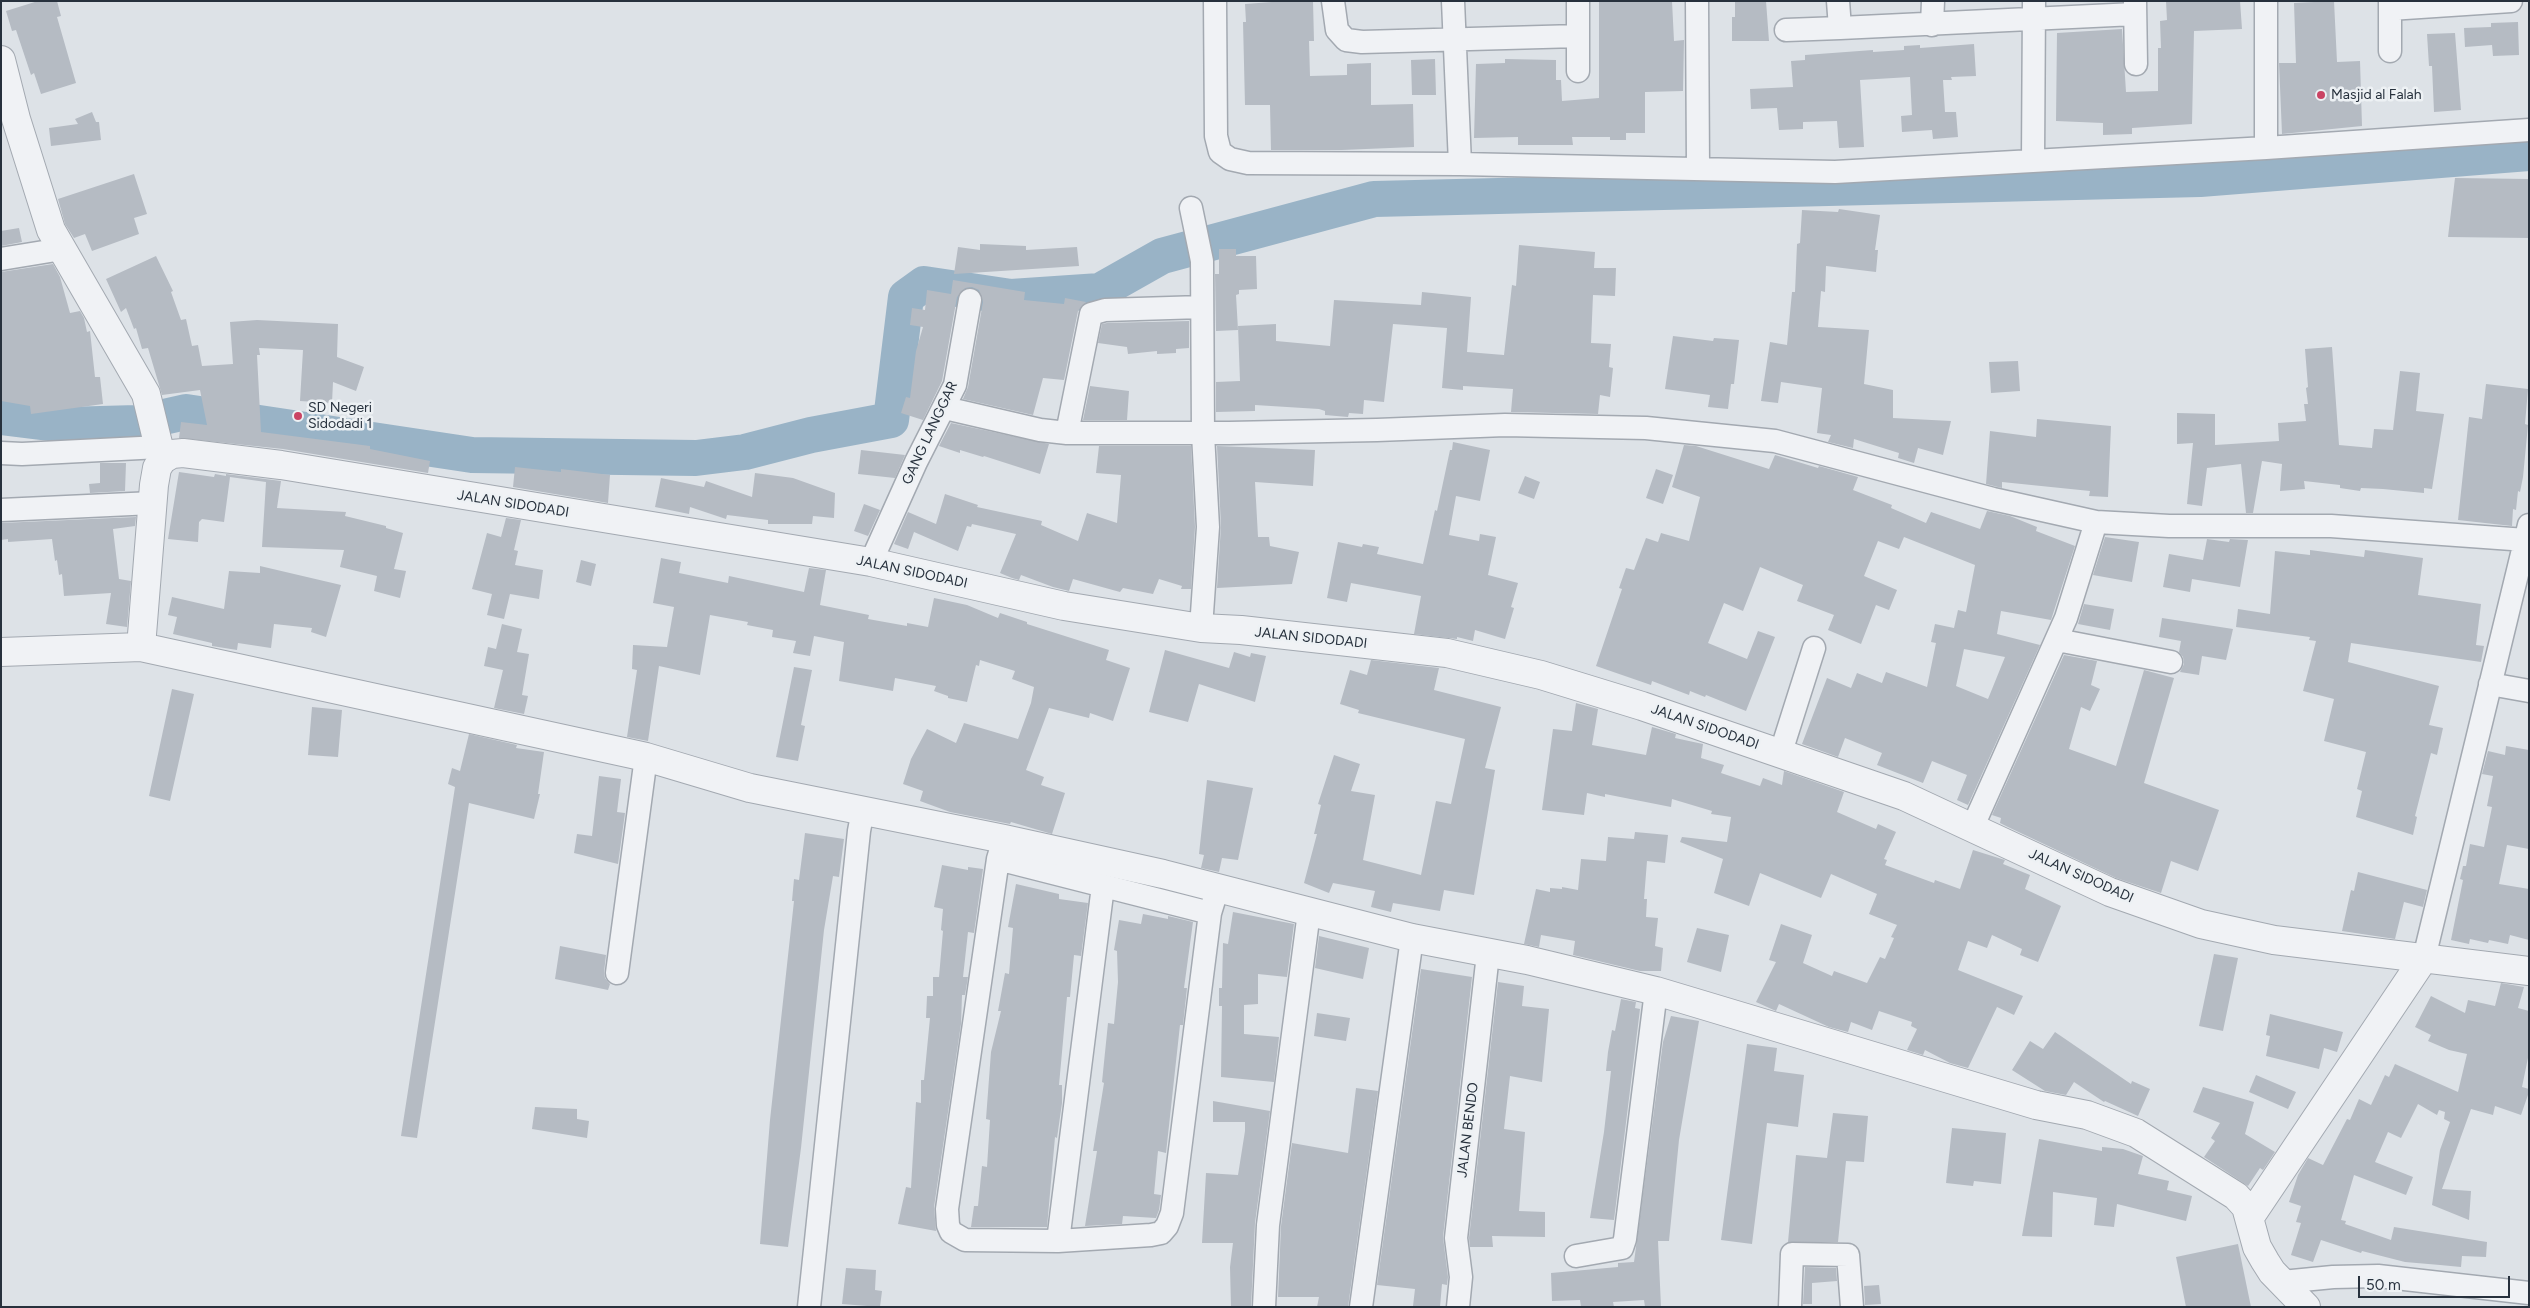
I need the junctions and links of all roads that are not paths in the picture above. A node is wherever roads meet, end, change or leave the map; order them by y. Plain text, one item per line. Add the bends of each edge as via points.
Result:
1 (1215, 1) edge
2 (1333, 1) edge
3 (1453, 1) edge
4 (1578, 1) edge
5 (1698, 1) edge
6 (1838, 1) edge
7 (1933, 1) edge
8 (2266, 1) edge
9 (2508, 1) edge
10 (2512, 1) edge
11 (2390, 5) edge
12 (2135, 8) edge
13 (2035, 11) edge
14 (1932, 25) junction
15 (1840, 28) junction
16 (1786, 30) dead end
17 (1578, 36) junction
18 (1453, 38) junction
19 (2390, 51) dead end
20 (1, 60) edge
21 (2136, 64) dead end
22 (1578, 70) dead end
23 (2529, 130) edge
24 (2266, 148) junction
25 (2033, 160) junction
26 (1460, 164) junction
27 (1698, 168) junction
28 (1191, 208) dead end
29 (62, 249) junction
30 (1, 259) edge
31 (970, 300) dead end
32 (1202, 307) junction
33 (945, 408) junction
34 (1067, 433) junction
35 (1203, 434) junction
36 (159, 444) junction
37 (1, 453) edge
38 (153, 503) junction
39 (1, 510) edge
40 (2096, 522) junction
41 (2528, 532) edge
42 (871, 562) junction
43 (1201, 628) junction
44 (2057, 640) junction
45 (136, 647) junction
46 (1814, 648) dead end
47 (1, 652) edge
48 (2170, 662) dead end
49 (2490, 684) junction
50 (2529, 691) edge
51 (1781, 752) junction
52 (646, 757) junction
53 (863, 810) junction
54 (1973, 826) junction
55 (1001, 849) junction
56 (1103, 886) junction
57 (1218, 887) junction
58 (1309, 912) junction
59 (1210, 913) junction
60 (1412, 938) junction
61 (1488, 954) junction
62 (2424, 958) junction
63 (2529, 970) edge
64 (617, 973) dead end
65 (1656, 991) junction
66 (2250, 1217) junction
67 (1058, 1241) junction
68 (1576, 1256) dead end
69 (2282, 1282) junction
70 (2529, 1292) edge
71 (809, 1307) edge
72 (1264, 1307) edge
73 (1361, 1307) edge
74 (1458, 1307) edge
75 (1790, 1307) edge
76 (1852, 1307) edge
77 (2306, 1307) edge

1 - 26 street via 1216,136 1220,152 1230,160 1248,163
2 - 18 street via 1337,30 1346,40
3 - 18 street
4 - 17 street
5 - 27 street
6 - 15 street
7 - 14 street
8 - 24 street
9 - 10 street
9 - 11 street
11 - 19 street
12 - 13 street
12 - 21 street
13 - 14 street
13 - 25 street
14 - 15 street
15 - 16 street
17 - 18 street
17 - 22 street
18 - 26 street via 1460,107
20 - 29 street via 51,230
23 - 24 street
24 - 25 street
25 - 27 street via 1835,172
26 - 27 street
28 - 32 street via 1202,261
29 - 30 street
29 - 36 street via 146,394
31 - 33 street, GANG LANGGAR via 955,385
32 - 34 street via 1105,310 1091,314
32 - 35 street
33 - 34 street
33 - 42 street, GANG LANGGAR via 916,462
34 - 35 street
35 - 40 street via 1505,424 1702,432 1774,442 1993,499
35 - 43 street via 1208,527
36 - 37 street
36 - 38 street
36 - 42 street, JALAN SIDODADI via 172,454 281,465
38 - 39 street
38 - 45 street
40 - 41 street
40 - 44 street
41 - 49 street
42 - 43 street, JALAN SIDODADI via 1064,606
43 - 51 street, JALAN SIDODADI via 1447,653 1541,675
44 - 48 street
44 - 54 street
45 - 47 street
45 - 52 street
46 - 51 street
49 - 50 street
49 - 62 street
51 - 54 street, JALAN SIDODADI via 1904,796
52 - 53 street via 750,788
52 - 64 street
53 - 55 street
53 - 71 street via 858,831
54 - 62 street, JALAN SIDODADI via 2110,892 2201,924 2274,940
55 - 56 street
55 - 57 street
55 - 67 street via 947,1209 948,1225 951,1232 965,1240
56 - 59 street
56 - 67 street
57 - 58 street
57 - 59 street
58 - 60 street
58 - 72 street via 1268,1226
59 - 67 street via 1172,1213 1167,1226 1161,1233 1152,1235
60 - 61 street
60 - 73 street
61 - 65 street via 1527,960
61 - 74 street, JALAN BENDO via 1456,1238 1461,1277
62 - 63 street, JALAN SIDODADI
62 - 66 street
65 - 66 street via 2036,1105 2087,1115 2128,1130 2236,1196
65 - 68 street via 1625,1239 1622,1248
66 - 69 street via 2257,1247
69 - 70 street via 2378,1276
69 - 77 street
75 - 76 street via 1792,1254 1848,1255

